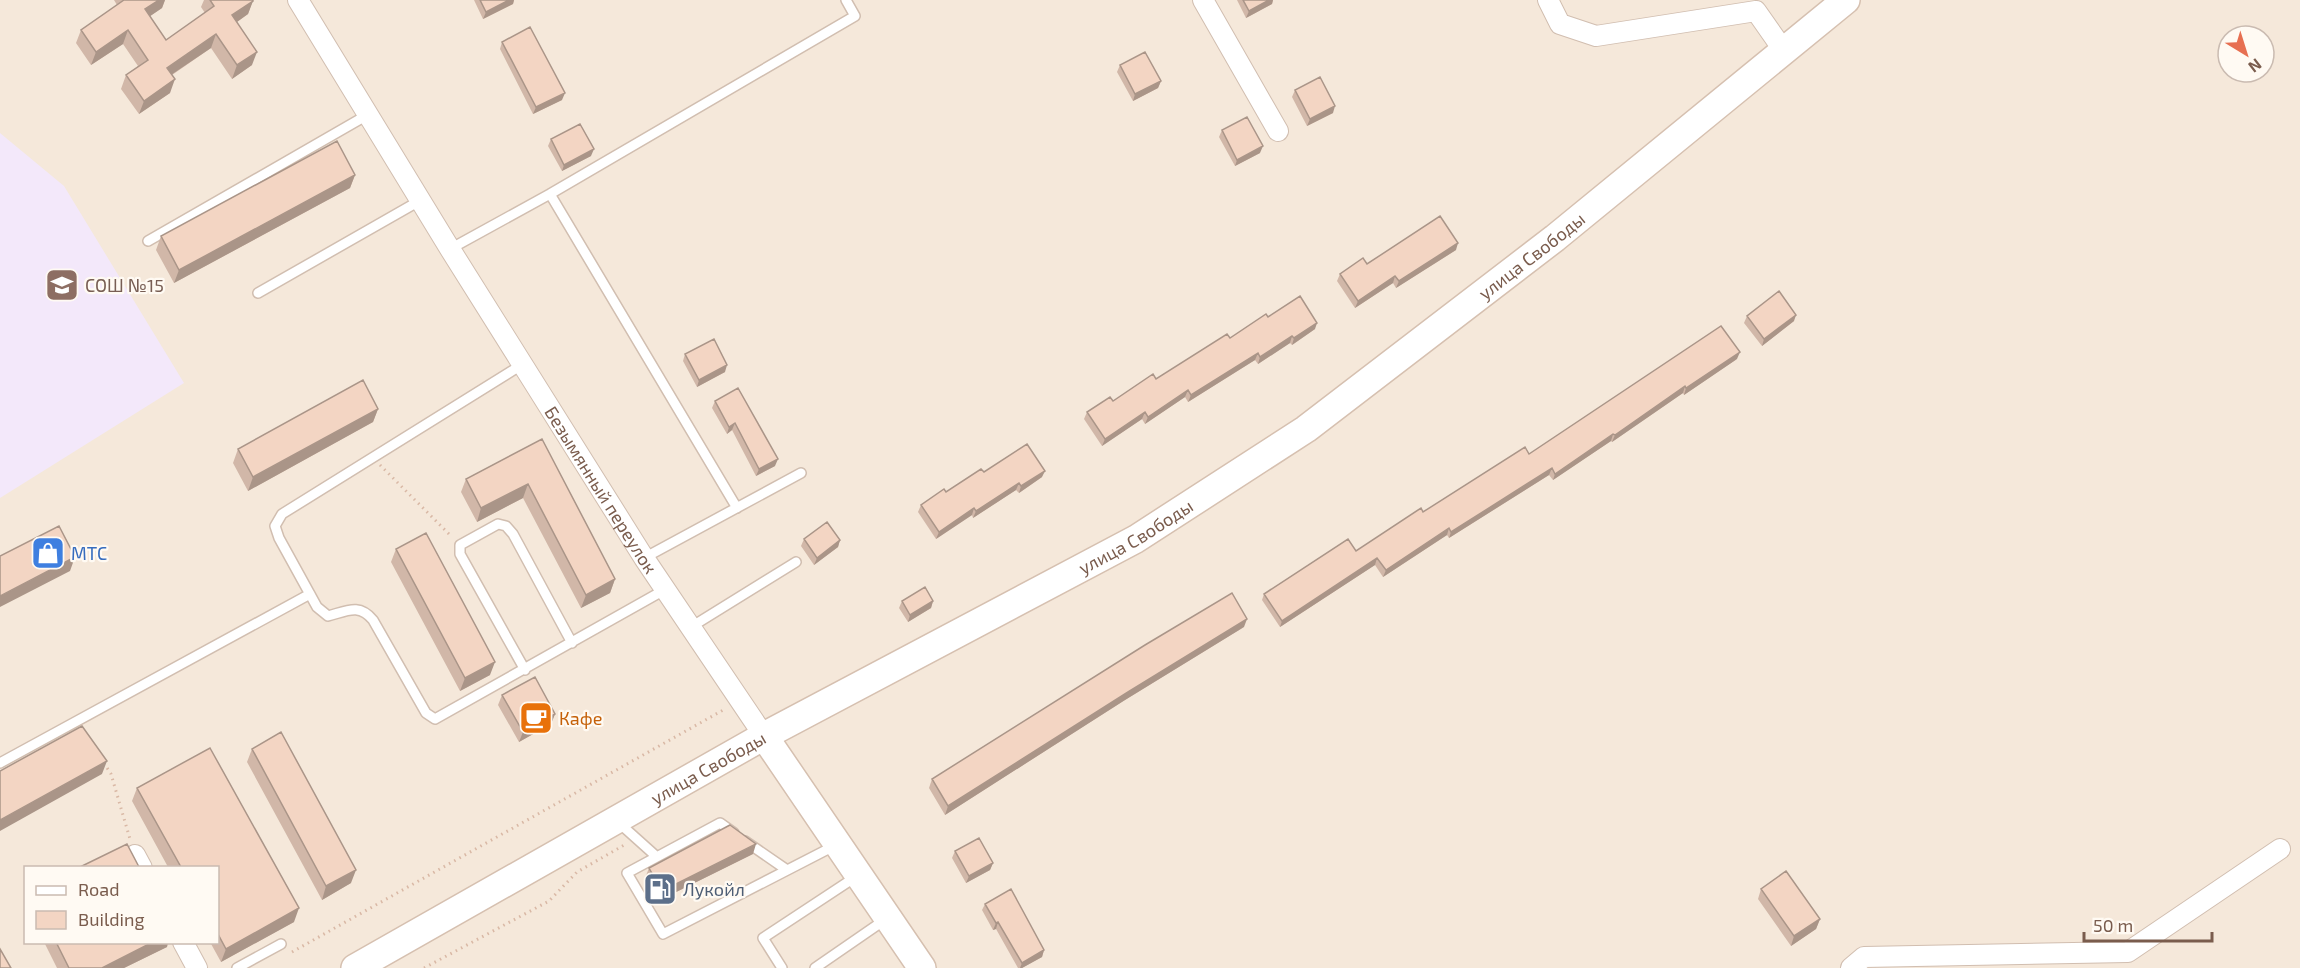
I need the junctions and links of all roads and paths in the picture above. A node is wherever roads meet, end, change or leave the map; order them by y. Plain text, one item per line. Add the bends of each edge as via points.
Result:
1 (298, 0) edge
2 (846, 0) edge
3 (1203, 0) edge
4 (1548, 0) edge
5 (1846, 0) edge
6 (1784, 51) junction
7 (369, 114) junction
8 (1278, 130) dead end
9 (550, 194) junction
10 (421, 200) junction
11 (148, 242) dead end
12 (450, 249) junction
13 (258, 293) dead end
14 (523, 364) junction
15 (372, 457) junction
16 (801, 473) dead end
17 (737, 508) junction
18 (460, 545) junction
19 (644, 558) junction
20 (796, 562) dead end
21 (666, 589) junction
22 (310, 594) junction
23 (691, 627) junction
24 (572, 643) junction
25 (525, 670) junction
26 (740, 700) junction
27 (764, 736) junction
28 (100, 756) edge
29 (0, 763) edge
30 (626, 829) junction
31 (838, 844) junction
32 (2280, 849) dead end
33 (657, 857) junction
34 (138, 861) edge
35 (787, 870) junction
36 (859, 875) junction
37 (888, 918) junction
38 (184, 944) edge
39 (281, 944) dead end
40 (283, 956) dead end
41 (197, 968) edge
42 (237, 968) edge
43 (355, 968) edge
44 (424, 968) edge
45 (782, 968) edge
46 (815, 968) edge
47 (922, 968) edge
48 (1851, 968) edge

1 - 7 street, Безымянный переулок
2 - 9 lane via 855,16
3 - 8 street
4 - 6 street via 1560,24 1596,36 1756,12
5 - 6 main road, улица Свободы
6 - 27 main road, улица Свободы via 1555,238 1306,429 1136,539
7 - 10 street, Безымянный переулок
7 - 11 lane
9 - 12 lane
9 - 17 lane
10 - 12 street, Безымянный переулок
10 - 13 lane
12 - 14 street, Безымянный переулок
14 - 15 lane
14 - 19 street, Безымянный переулок
15 - 18 path
15 - 22 lane via 282,514 275,526
16 - 17 lane
17 - 19 lane
18 - 24 lane via 498,524 506,526
18 - 25 lane via 460,554
19 - 21 street, Безымянный переулок
20 - 23 lane
21 - 23 street, Безымянный переулок
21 - 24 lane
22 - 25 lane via 328,616 357,609 366,611 426,713 435,719
22 - 29 lane
23 - 26 street, Безымянный переулок
24 - 25 lane
26 - 27 street, Безымянный переулок
26 - 40 path
27 - 30 main road, улица Свободы
27 - 31 main road, Безымянный переулок
28 - 34 path via 111,774
30 - 33 lane
30 - 43 main road, улица Свободы
30 - 44 path via 549,901
31 - 35 lane
31 - 36 main road, Безымянный переулок
32 - 48 street via 2128,952 1864,957
33 - 35 lane via 720,823
33 - 35 lane via 627,873 663,934
36 - 37 main road, Безымянный переулок
36 - 45 lane via 763,938
37 - 46 lane
37 - 47 main road, Безымянный переулок
38 - 41 street
39 - 42 lane

